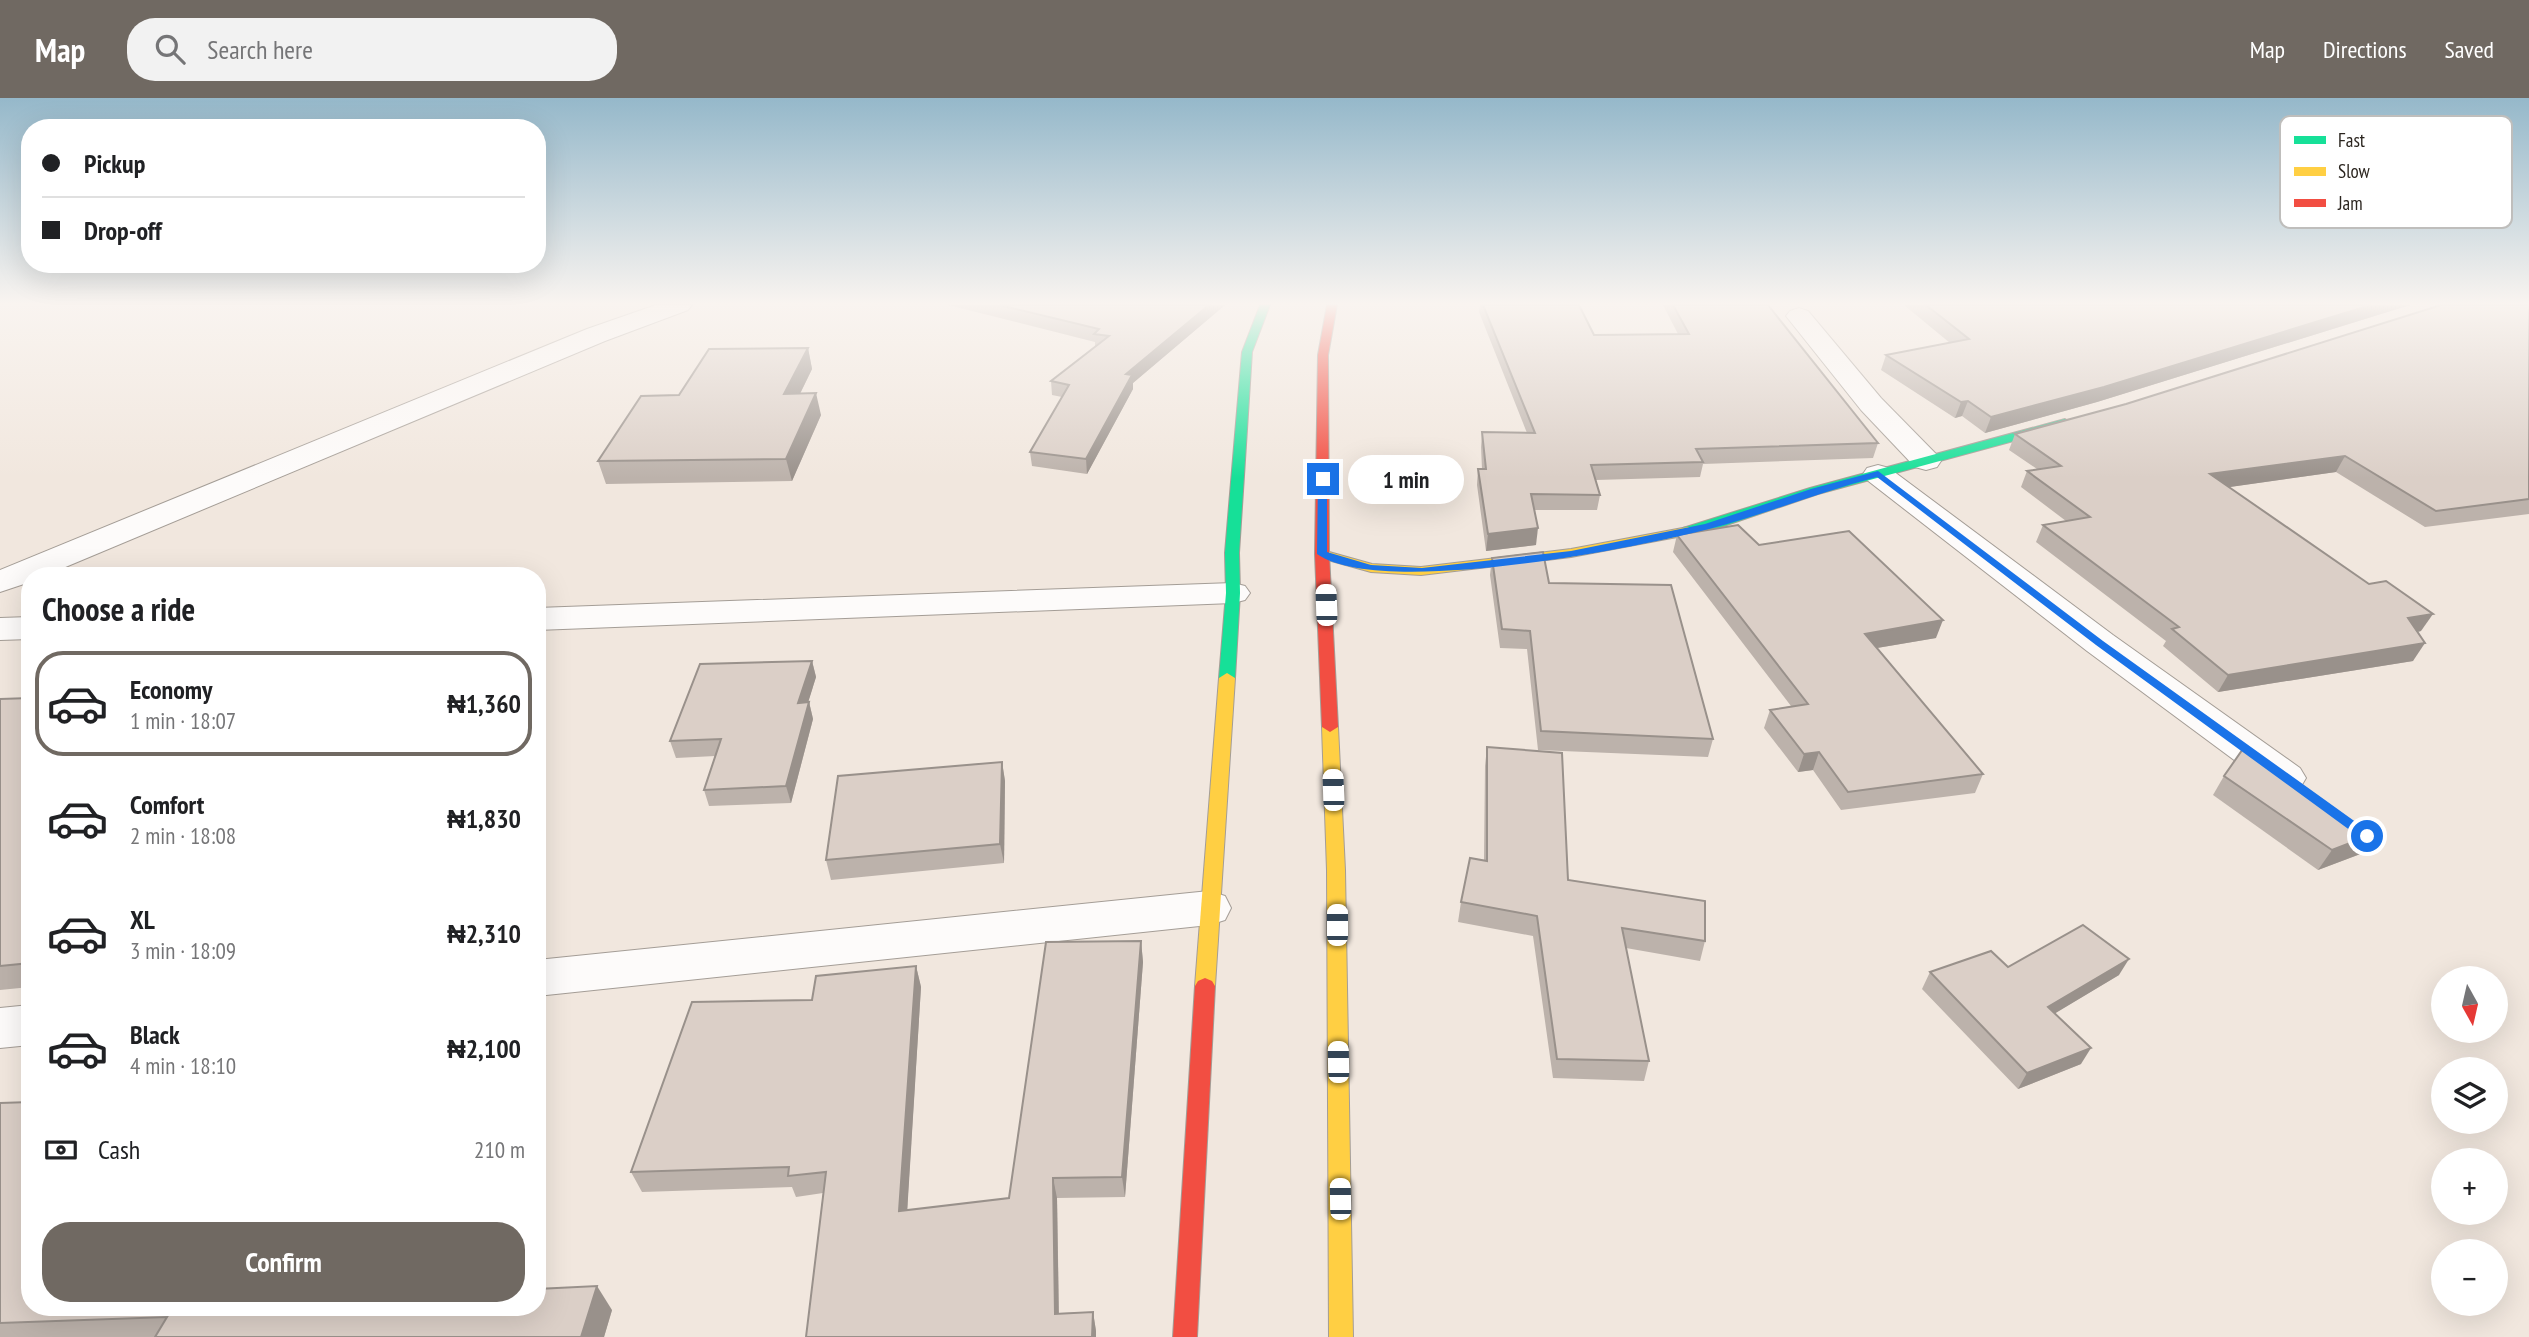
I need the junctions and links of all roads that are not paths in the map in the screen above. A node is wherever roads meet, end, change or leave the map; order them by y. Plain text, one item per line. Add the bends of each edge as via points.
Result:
1 (529, 363) edge
2 (1246, 363) edge
3 (1323, 363) edge
4 (1837, 363) edge
5 (2082, 418) edge
6 (1926, 461) junction
7 (1878, 474) junction
8 (1322, 554) junction
9 (36, 567) edge
10 (21, 573) edge
11 (0, 582) edge
12 (1233, 593) junction
13 (546, 619) edge
14 (21, 628) edge
15 (0, 629) edge
16 (2311, 796) edge
17 (1209, 908) junction
18 (546, 977) edge
19 (21, 1026) edge
20 (0, 1028) edge
21 (1185, 1337) edge
22 (1341, 1337) edge

1 - 9 street
2 - 12 main road
3 - 8 main road
4 - 6 street
5 - 6 main road
6 - 7 main road
7 - 8 main road via 1707,527 1571,554 1422,570 1371,568
7 - 16 street
8 - 22 main road via 1336,870
10 - 11 street
12 - 13 street
12 - 17 main road
14 - 15 street
17 - 18 street
17 - 21 main road
19 - 20 street

